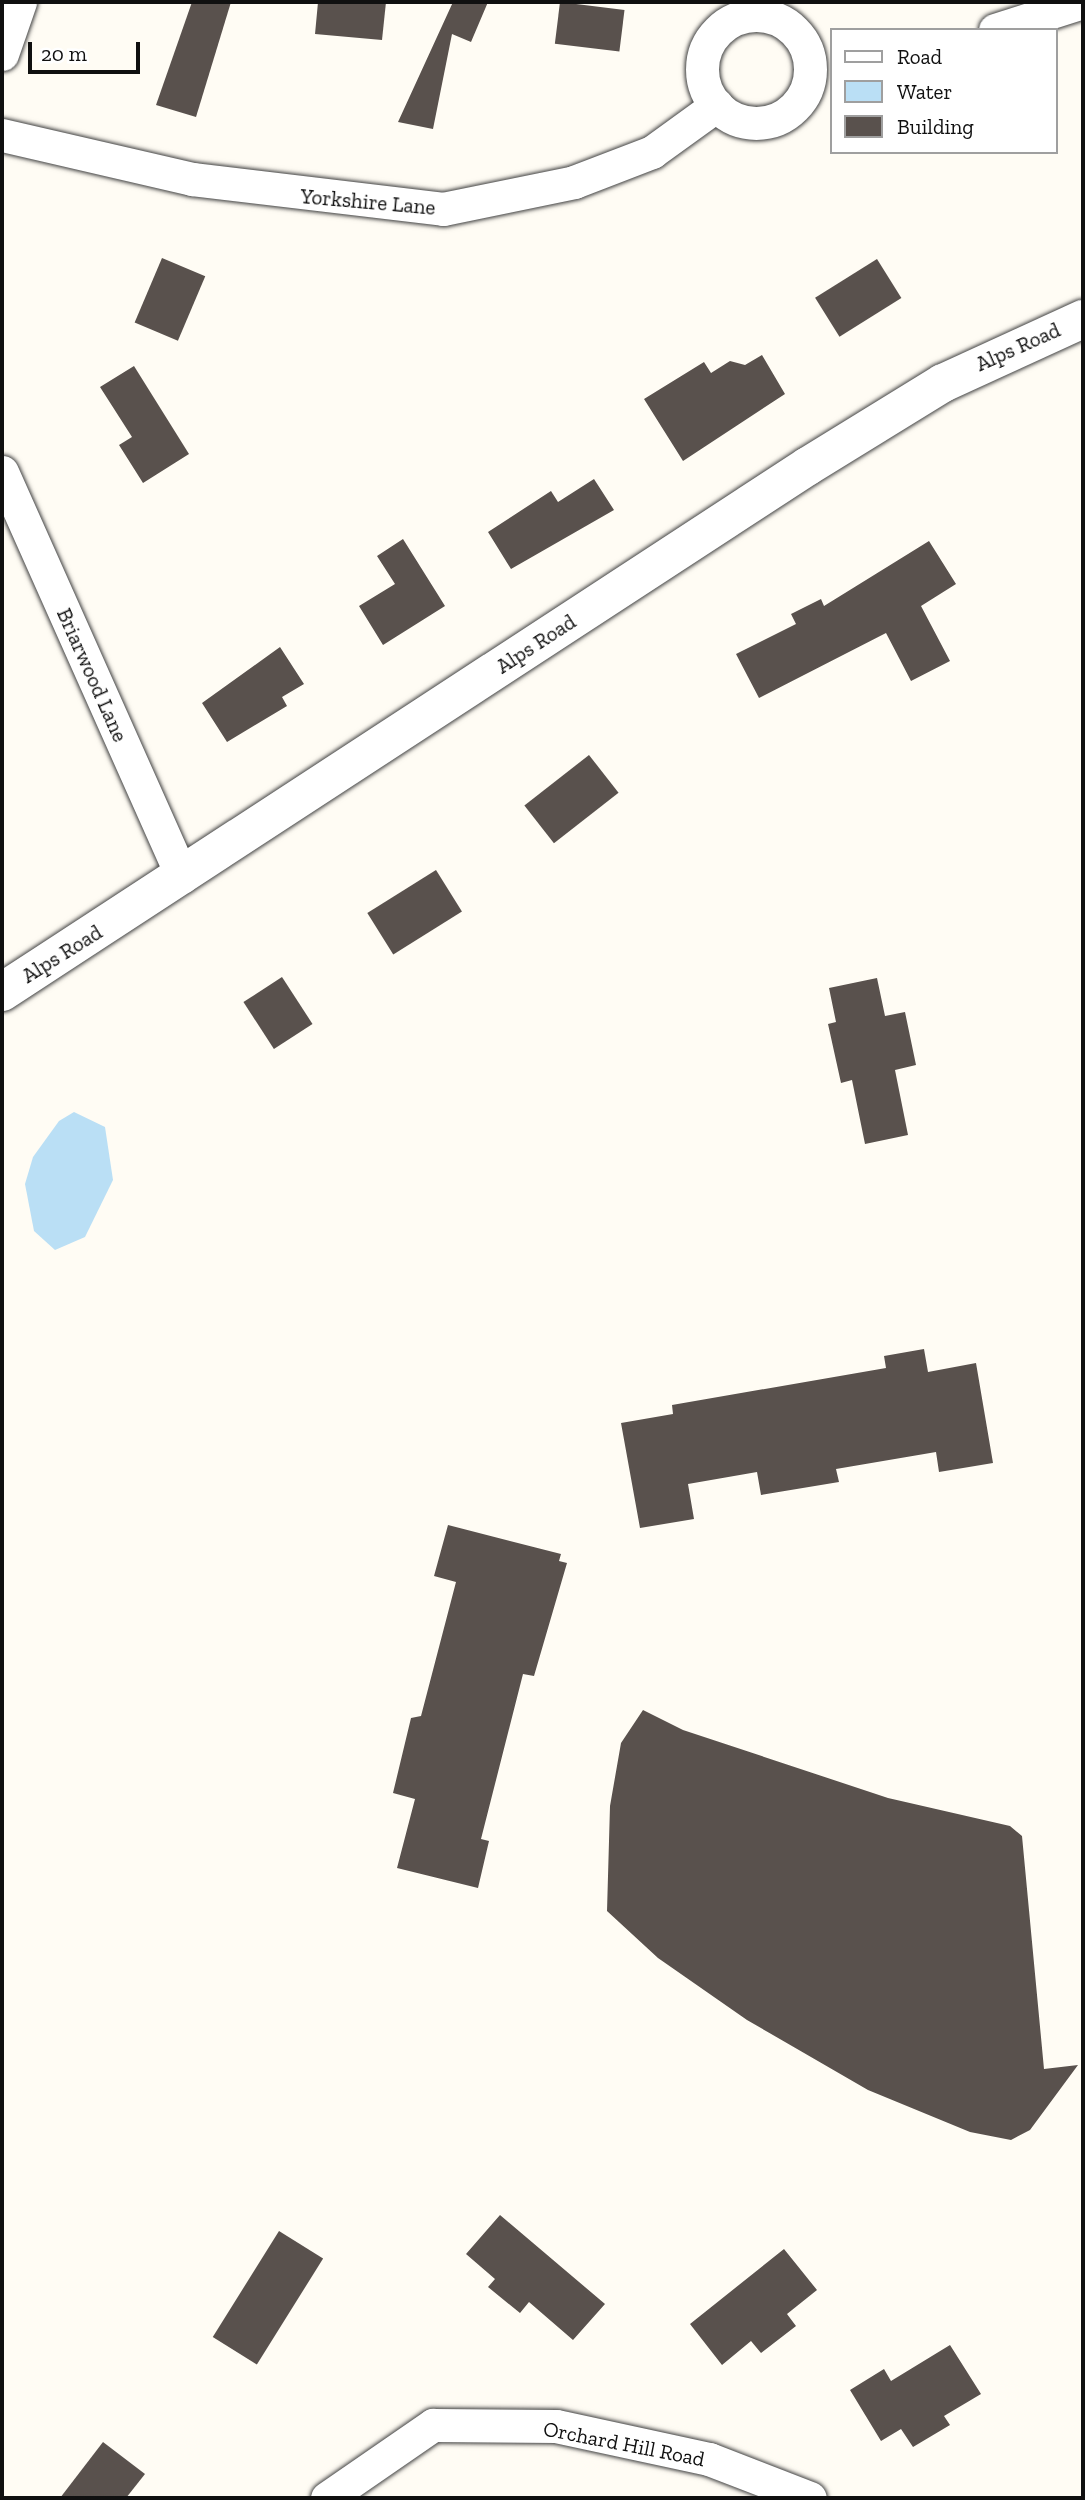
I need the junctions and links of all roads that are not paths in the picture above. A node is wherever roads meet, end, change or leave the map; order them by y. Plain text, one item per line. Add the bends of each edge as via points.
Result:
1 (20, 2) edge
2 (1083, 2) edge
3 (1001, 28) edge
4 (2, 54) edge
5 (821, 75) edge
6 (717, 105) junction
7 (2, 135) edge
8 (1083, 319) edge
9 (2, 472) edge
10 (181, 877) junction
11 (2, 992) edge
12 (327, 2498) edge
13 (810, 2498) edge

1 - 4 street
2 - 3 street
5 - 6 street via 794,107 772,120 747,122
5 - 6 street via 794,30 780,20 746,16 723,26 708,45 703,77
6 - 7 street, Yorkshire Lane via 652,152 574,182 443,209 192,179
8 - 10 street, Alps Road via 956,376 808,466
9 - 10 street, Briarwood Lane
10 - 11 street, Alps Road
12 - 13 street, Orchard Hill Road via 433,2425 556,2427 709,2459

